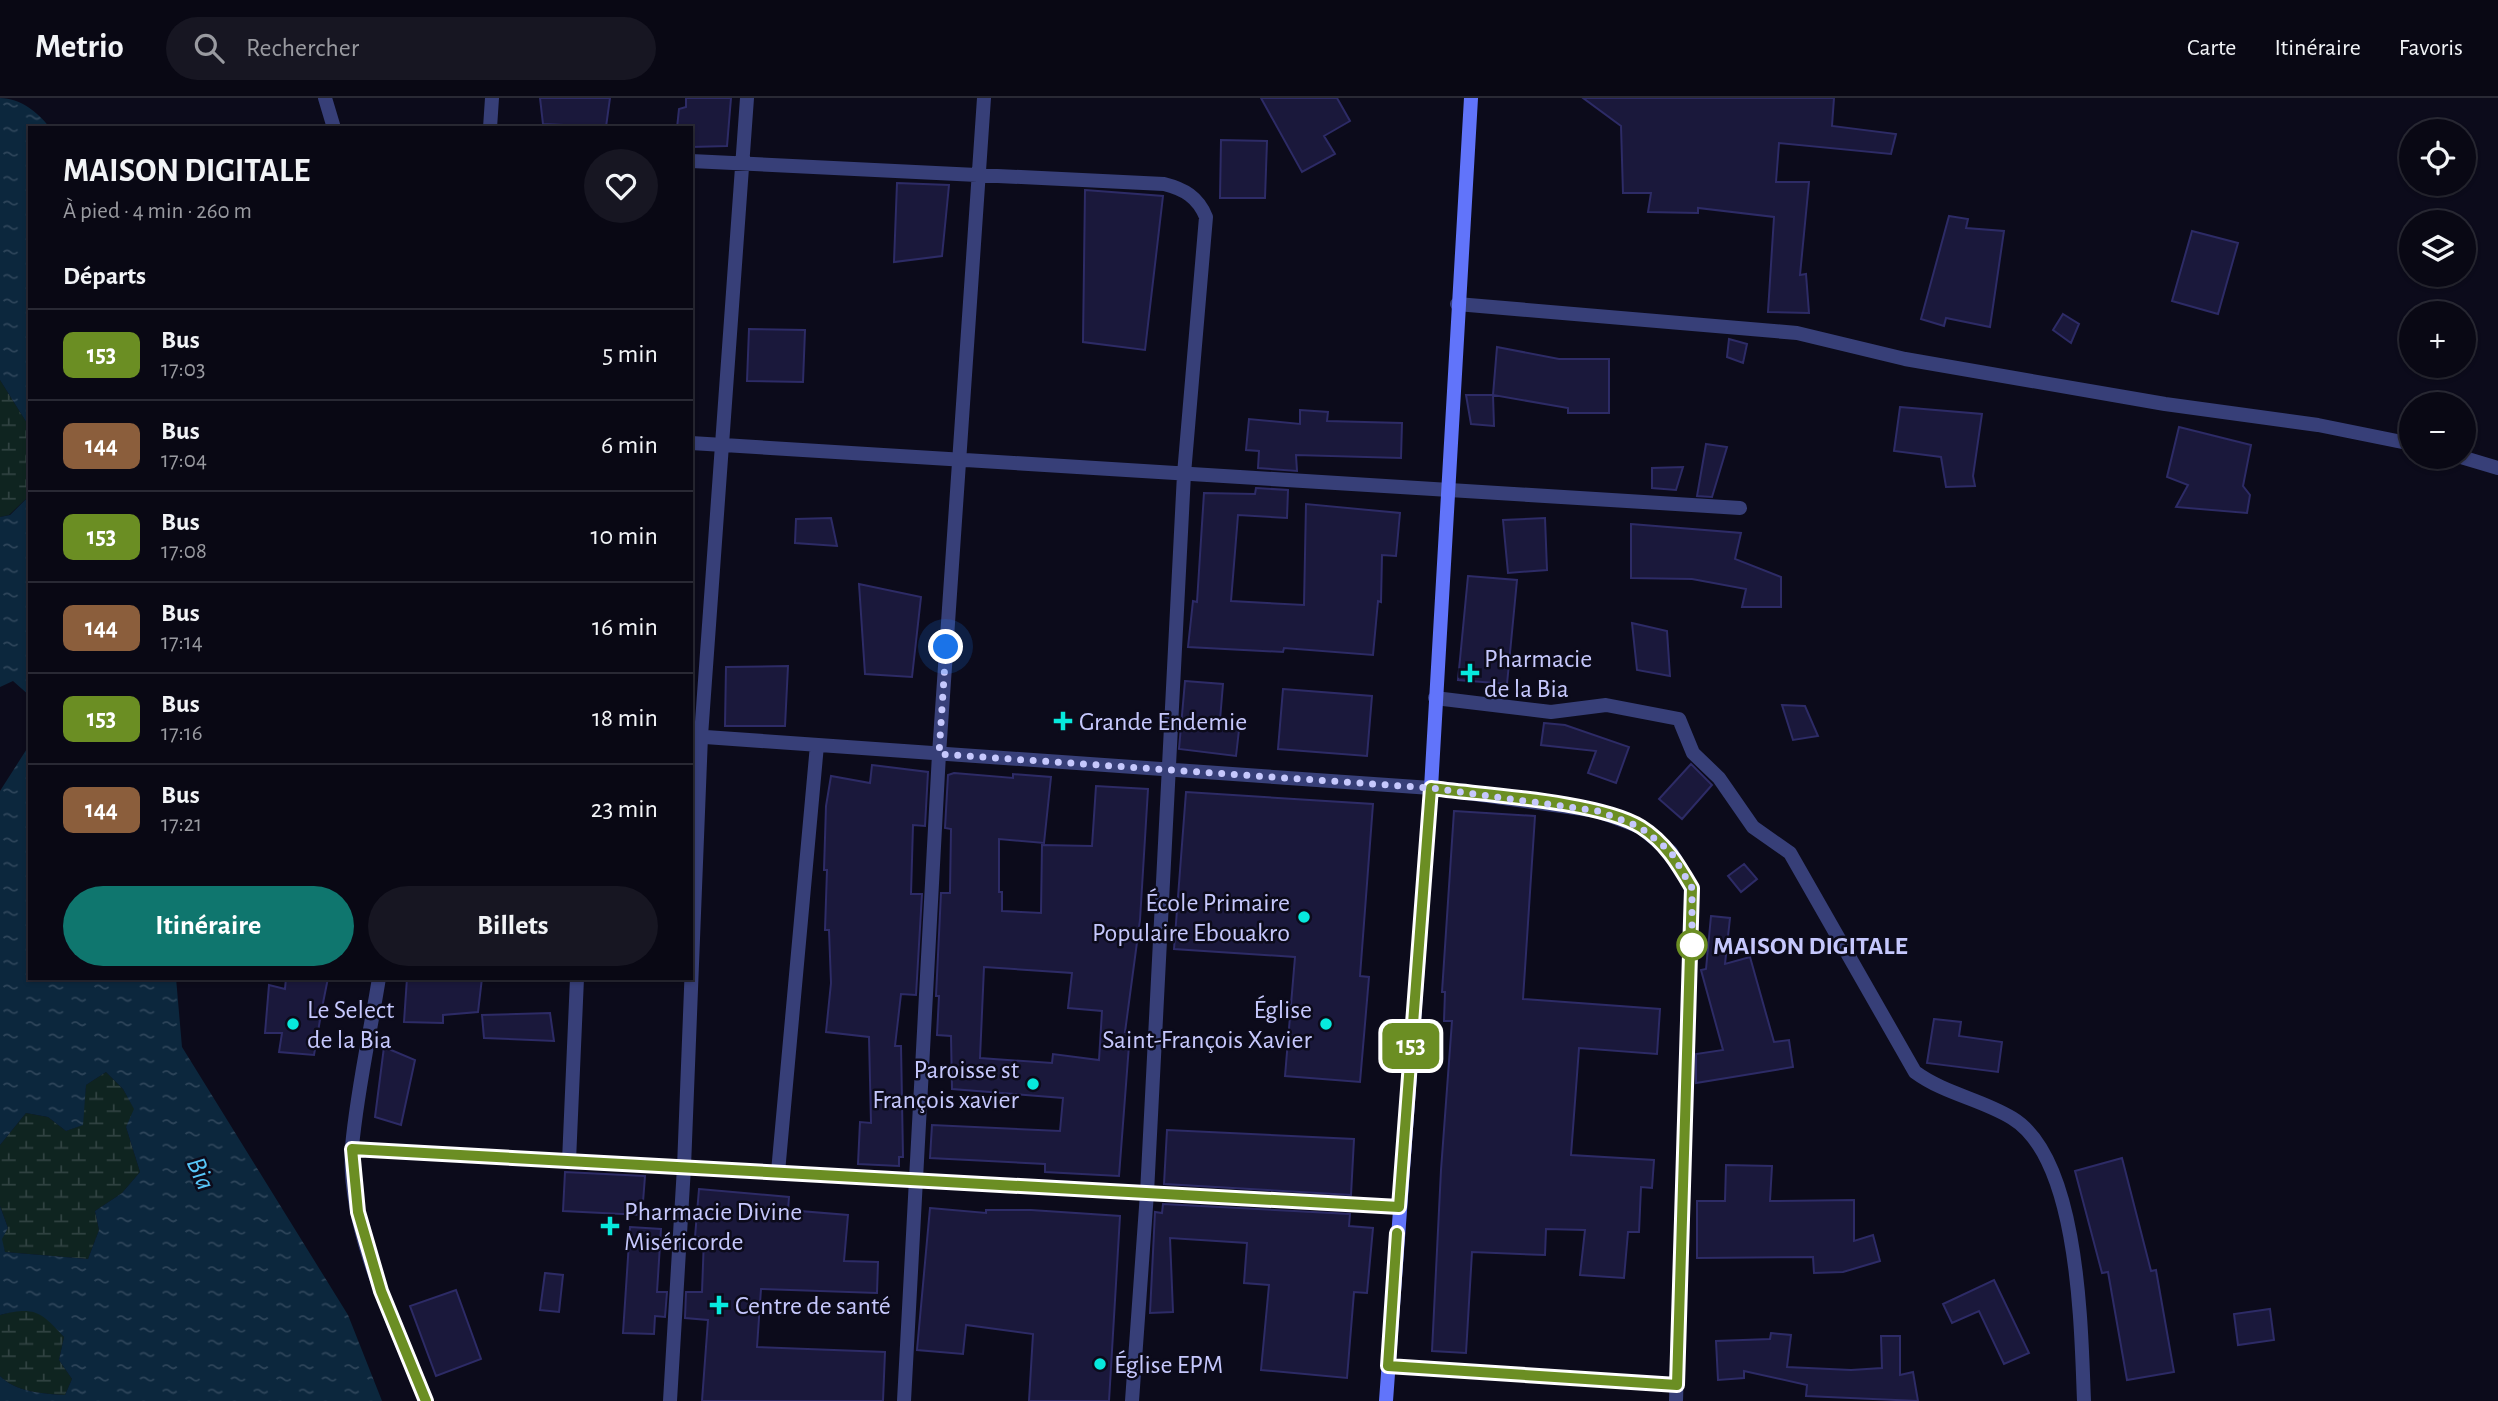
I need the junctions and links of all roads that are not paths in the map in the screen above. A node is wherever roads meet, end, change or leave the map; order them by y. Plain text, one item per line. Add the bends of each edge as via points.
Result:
1 (325, 98) edge
2 (492, 98) edge
3 (747, 98) edge
4 (984, 98) edge
5 (1471, 98) edge
6 (333, 126) edge
7 (490, 126) edge
8 (693, 161) edge
9 (744, 164) junction
10 (981, 173) junction
11 (1457, 304) junction
12 (2399, 441) edge
13 (693, 443) edge
14 (721, 444) junction
15 (959, 460) junction
16 (2476, 462) edge
17 (2498, 468) edge
18 (1184, 474) junction
19 (1447, 491) junction
20 (1740, 508) dead end
21 (1435, 698) junction
22 (696, 736) edge
23 (817, 745) junction
24 (939, 754) junction
25 (1167, 770) junction
26 (1431, 788) junction
27 (693, 844) edge
28 (379, 980) edge
29 (577, 980) edge
30 (689, 980) edge
31 (352, 1149) junction
32 (569, 1161) junction
33 (684, 1167) junction
34 (778, 1172) junction
35 (917, 1180) junction
36 (1147, 1193) junction
37 (1399, 1207) junction
38 (1388, 1366) junction
39 (1677, 1385) junction
40 (426, 1401) edge
41 (670, 1401) edge
42 (904, 1401) edge
43 (1132, 1401) edge
44 (1386, 1401) edge
45 (1676, 1401) edge
46 (2084, 1401) edge

1 - 6 street
2 - 7 street
3 - 9 street
4 - 10 street
5 - 11 main road
8 - 9 street
9 - 10 street
9 - 14 street
10 - 15 street
10 - 18 street via 1164,184 1189,194 1201,206 1206,217
11 - 12 street via 1797,333 1905,359
11 - 19 main road
13 - 14 street
14 - 15 street
14 - 22 street
15 - 18 street
15 - 24 street
16 - 17 street
18 - 19 street
18 - 25 street
19 - 20 street
19 - 21 main road
21 - 26 main road
21 - 46 street via 1551,712 1606,705 1679,719 1693,753 1719,778 1753,827 1790,853 1915,1072 1940,1088 2012,1118 2032,1136 2057,1182 2077,1265
22 - 23 street
22 - 27 street
23 - 24 street
23 - 34 street
24 - 25 street
24 - 35 street
25 - 26 street
25 - 36 street
26 - 37 main road
26 - 39 street via 1598,811 1640,827 1671,852 1692,888
28 - 31 street
29 - 32 street
30 - 33 street
31 - 32 street
31 - 40 street via 358,1212 381,1291
32 - 33 street
33 - 34 street
33 - 41 street
34 - 35 street
35 - 36 street
35 - 42 street
36 - 37 street
36 - 43 street
37 - 38 main road
38 - 39 street
38 - 44 main road
39 - 45 street

